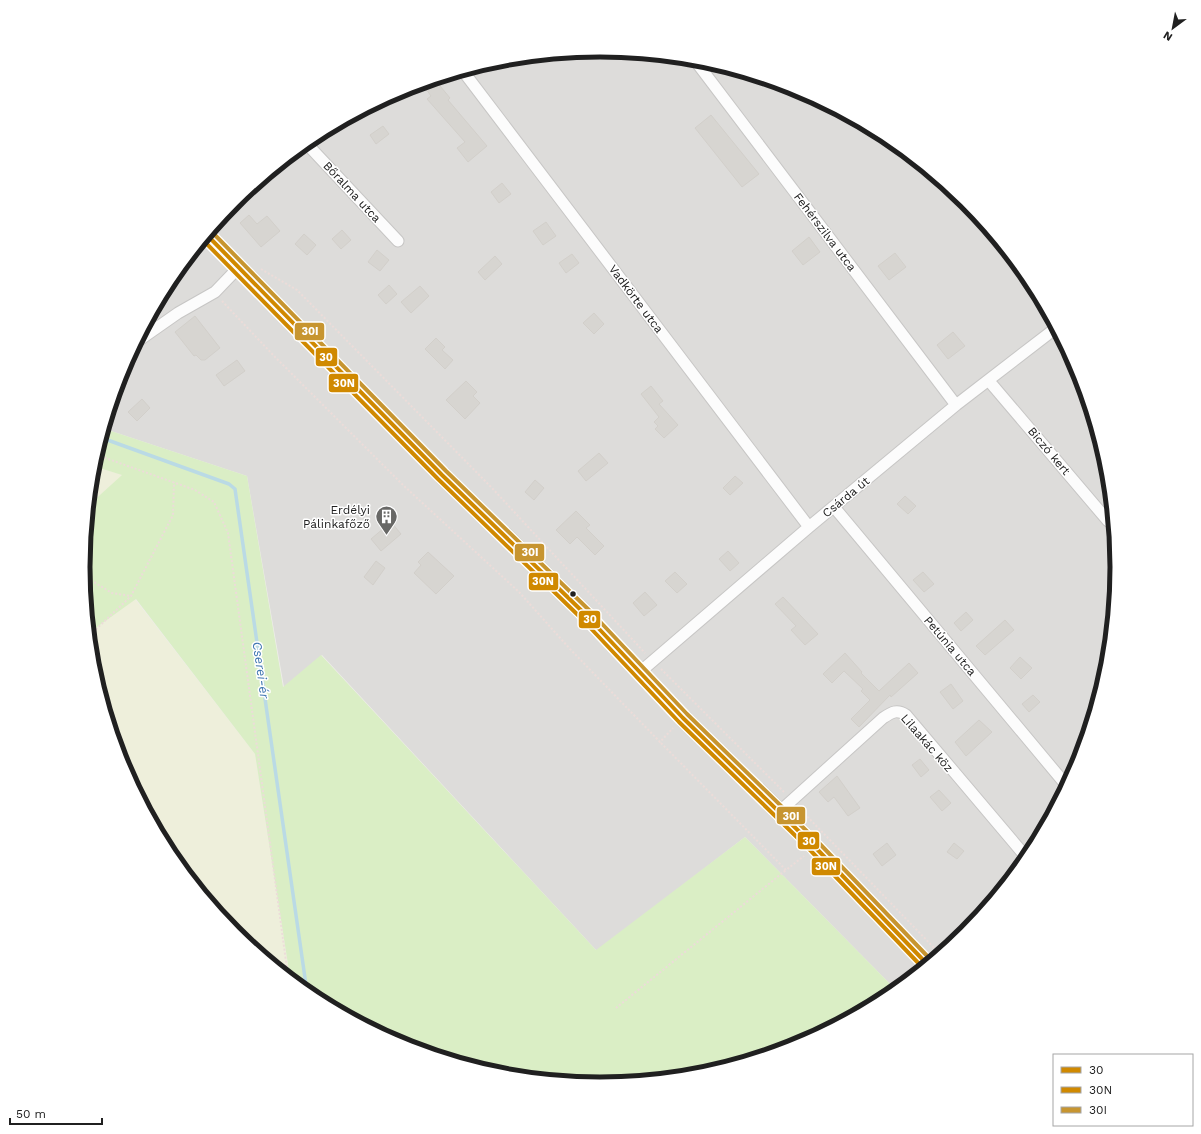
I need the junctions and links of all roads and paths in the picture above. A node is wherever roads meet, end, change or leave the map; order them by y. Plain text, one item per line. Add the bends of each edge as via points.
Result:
1 (700, 67) edge
2 (465, 75) edge
3 (310, 148) edge
4 (211, 239) edge
5 (398, 241) dead end
6 (257, 266) dead end
7 (239, 267) junction
8 (215, 292) junction
9 (1052, 331) edge
10 (146, 335) edge
11 (989, 381) junction
12 (956, 405) junction
13 (103, 457) edge
14 (174, 482) junction
15 (834, 507) junction
16 (1108, 520) dead end
17 (809, 526) junction
18 (91, 580) edge
19 (130, 596) junction
20 (95, 630) edge
21 (653, 661) junction
22 (640, 672) junction
23 (683, 718) junction
24 (660, 742) junction
25 (1063, 781) edge
26 (791, 800) junction
27 (779, 812) junction
28 (815, 848) junction
29 (1023, 853) edge
30 (786, 870) junction
31 (937, 950) edge
32 (925, 961) edge
33 (287, 970) edge
34 (616, 1008) dead end

1 - 12 street, Fehérszilva utca
2 - 17 street, Vadkörte utca
3 - 5 street, Bőralma utca
4 - 7 main road
6 - 21 path via 297,290 492,488
7 - 8 street
7 - 22 main road via 442,475 586,615
8 - 10 street
8 - 24 path via 275,357 404,486 519,592
9 - 11 street, Csárda út
11 - 12 street, Csárda út
11 - 16 street, Biczó kert
12 - 15 street, Csárda út
13 - 14 path
14 - 19 path via 173,515
14 - 33 path via 195,490 214,502 228,533
15 - 17 street, Csárda út
15 - 25 street, Petúnia utca
17 - 21 street, Csárda út
18 - 19 path via 112,593
19 - 20 path
21 - 22 street, Csárda út
21 - 26 path
22 - 23 main road
23 - 24 path
23 - 27 main road
24 - 30 path
26 - 27 street, Lilaakác köz
26 - 29 street, Lilaakác köz via 883,718 892,712 900,711
26 - 31 path
27 - 28 main road
28 - 30 path
28 - 32 main road
30 - 34 path

